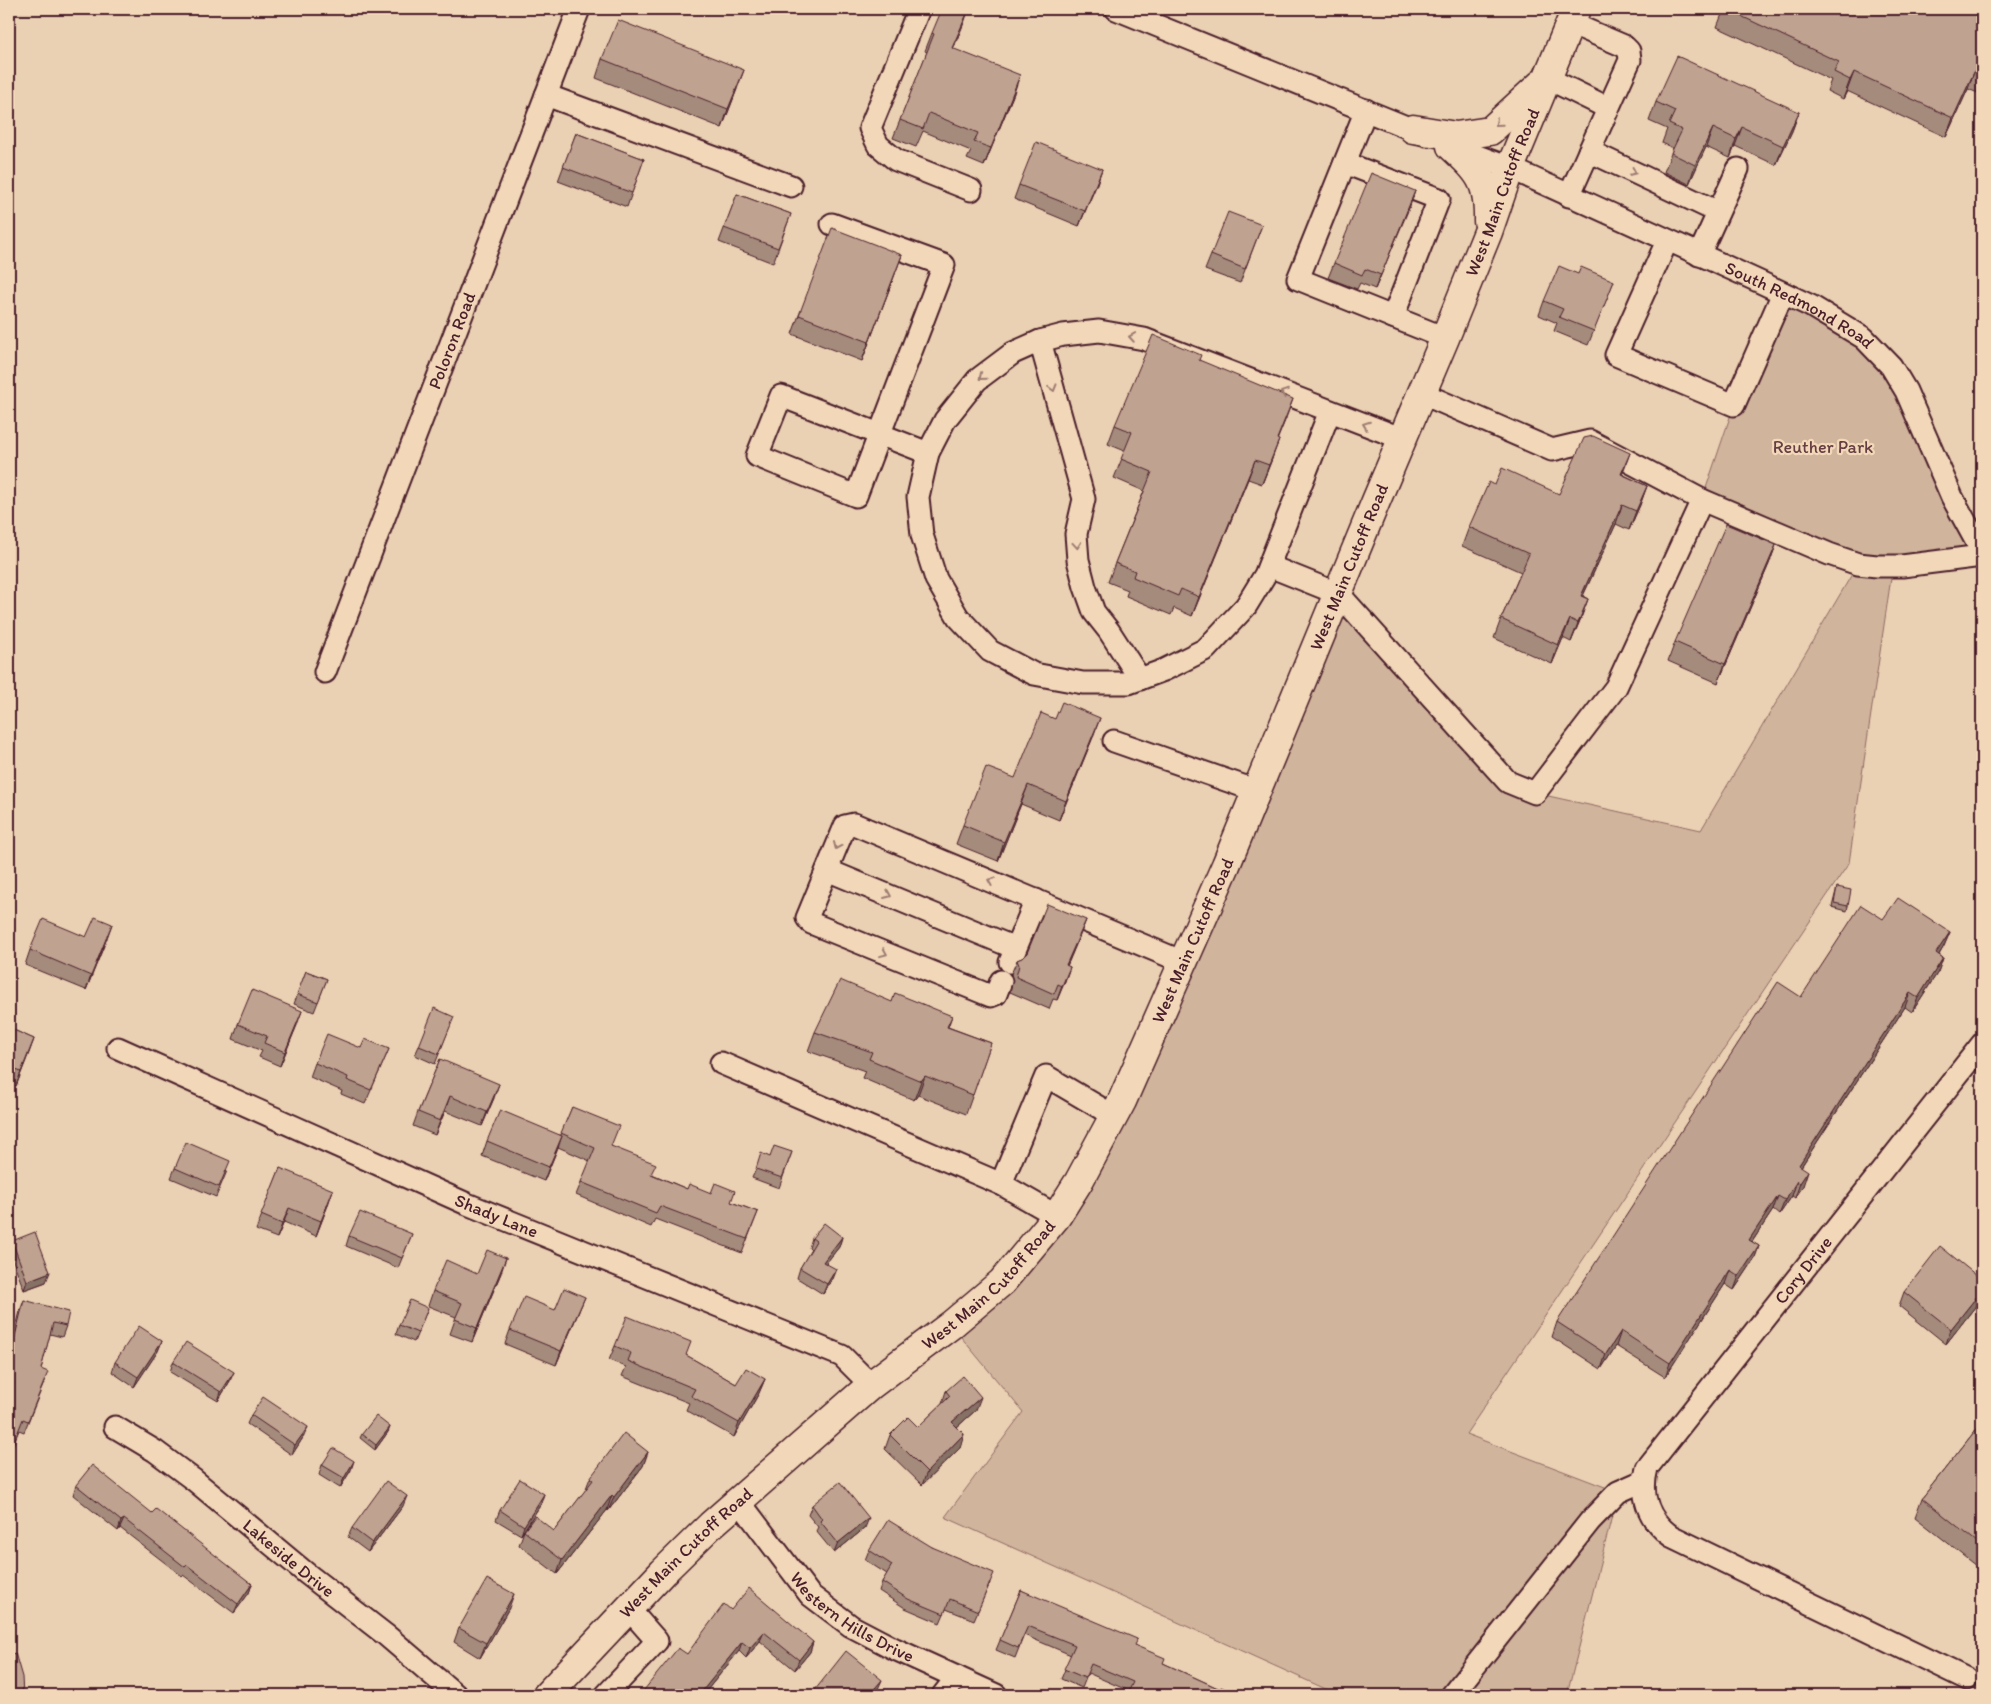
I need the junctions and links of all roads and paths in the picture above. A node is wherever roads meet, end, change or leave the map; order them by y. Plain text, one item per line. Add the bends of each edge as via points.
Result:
1 (578, 9) edge
2 (919, 9) edge
3 (1116, 9) edge
4 (1573, 16) edge
5 (1547, 78) junction
6 (546, 95) junction
7 (1608, 108) junction
8 (1366, 110) junction
9 (1412, 128) junction
10 (1451, 146) junction
11 (1589, 151) junction
12 (1345, 163) junction
13 (1510, 168) junction
14 (1738, 169) dead end
15 (791, 186) dead end
16 (971, 190) dead end
17 (1569, 196) junction
18 (1718, 212) junction
19 (832, 224) dead end
20 (1488, 232) junction
21 (1667, 241) junction
22 (1699, 255) junction
23 (1783, 293) junction
24 (1393, 317) junction
25 (1445, 338) junction
26 (1040, 341) junction
27 (1421, 393) junction
28 (1330, 411) junction
29 (880, 434) junction
30 (1402, 439) junction
31 (928, 453) junction
32 (1702, 500) junction
33 (1982, 552) edge
34 (1982, 556) edge
35 (1269, 566) junction
36 (1339, 594) junction
37 (325, 672) dead end
38 (1140, 679) junction
39 (1114, 741) dead end
40 (1257, 791) junction
41 (827, 870) junction
42 (1036, 900) junction
43 (1183, 962) junction
44 (1001, 982) dead end
45 (1982, 1044) edge
46 (118, 1048) dead end
47 (721, 1063) dead end
48 (1114, 1116) junction
49 (1000, 1184) junction
50 (1058, 1216) junction
51 (871, 1386) junction
52 (114, 1427) dead end
53 (1643, 1481) junction
54 (739, 1501) junction
55 (628, 1608) junction
56 (957, 1678) junction
57 (1967, 1679) dead end
58 (456, 1695) edge
59 (547, 1695) edge
60 (606, 1695) edge
61 (943, 1695) edge
62 (996, 1695) edge
63 (1452, 1695) edge

1 - 6 street, Poloron Road
2 - 16 street via 870,128 878,145 896,160
3 - 8 street, South Redmond Road
4 - 5 main road, West Main Cutoff Road
4 - 7 street via 1629,51 1630,60
5 - 7 street
5 -> 9 main road via 1490,131 1456,136
5 - 13 main road, West Main Cutoff Road
6 - 15 street
6 - 37 street, Poloron Road
7 - 11 street
8 - 9 street, South Redmond Road
8 - 12 street
9 - 10 street, South Redmond Road
10 - 13 street, South Redmond Road
10 - 20 main road via 1473,166 1483,182 1488,201
11 - 17 street
11 -> 18 street
12 - 24 street via 1439,199
12 - 24 street via 1298,280
13 - 17 street, South Redmond Road
13 - 20 main road, West Main Cutoff Road
14 - 18 street
17 - 21 street, South Redmond Road
18 - 22 street
19 - 29 street via 944,265
20 - 25 main road, West Main Cutoff Road
21 - 22 street, South Redmond Road
21 - 23 street via 1616,355 1734,405
22 - 23 street, South Redmond Road
23 - 33 street, South Redmond Road via 1864,338 1891,366 1906,391 1952,497
24 - 25 street
25 - 27 main road, West Main Cutoff Road
28 -> 26 street via 1144,339 1099,331
26 -> 31 street via 1013,353 977,380 945,420
26 -> 38 street via 1084,499 1076,534 1085,587 1094,612
27 - 30 main road, West Main Cutoff Road
27 - 32 street via 1552,450 1590,441
30 -> 28 street
28 - 35 street
29 - 29 street via 781,396 757,456 856,496
29 - 31 street
30 - 36 main road, West Main Cutoff Road
31 - 38 street via 918,497 922,535 936,579 958,617 990,651 1034,674 1083,683 1129,683
32 - 34 street via 1858,564 1902,566
32 - 36 street via 1616,687 1536,793 1508,782
35 - 36 street
35 - 38 street via 1246,606 1206,649
36 - 40 main road, West Main Cutoff Road
39 - 40 street
40 - 43 main road, West Main Cutoff Road
42 -> 41 street via 854,824 845,826
41 -> 42 street via 1012,955
41 -> 44 street via 807,918 811,923 991,996 996,994
42 - 43 street
43 - 48 main road, West Main Cutoff Road
45 - 53 street, Cory Drive via 1647,1468
46 - 51 street, Shady Lane via 467,1204 842,1356
47 - 49 street
48 - 49 street via 1046,1076
48 - 50 main road, West Main Cutoff Road
49 - 50 street
50 - 51 main road, West Main Cutoff Road via 1002,1282
51 - 54 main road, West Main Cutoff Road
52 - 58 street, Lakeside Drive via 155,1451 194,1480
53 - 57 street via 1646,1504 1652,1518 1671,1536
53 - 63 street via 1618,1492 1590,1521
54 - 55 main road, West Main Cutoff Road
54 - 56 street, Western Hills Drive via 810,1595 851,1626
55 - 59 main road, West Main Cutoff Road
55 - 60 street via 657,1641
56 - 61 street
56 - 62 street, Western Hills Drive

